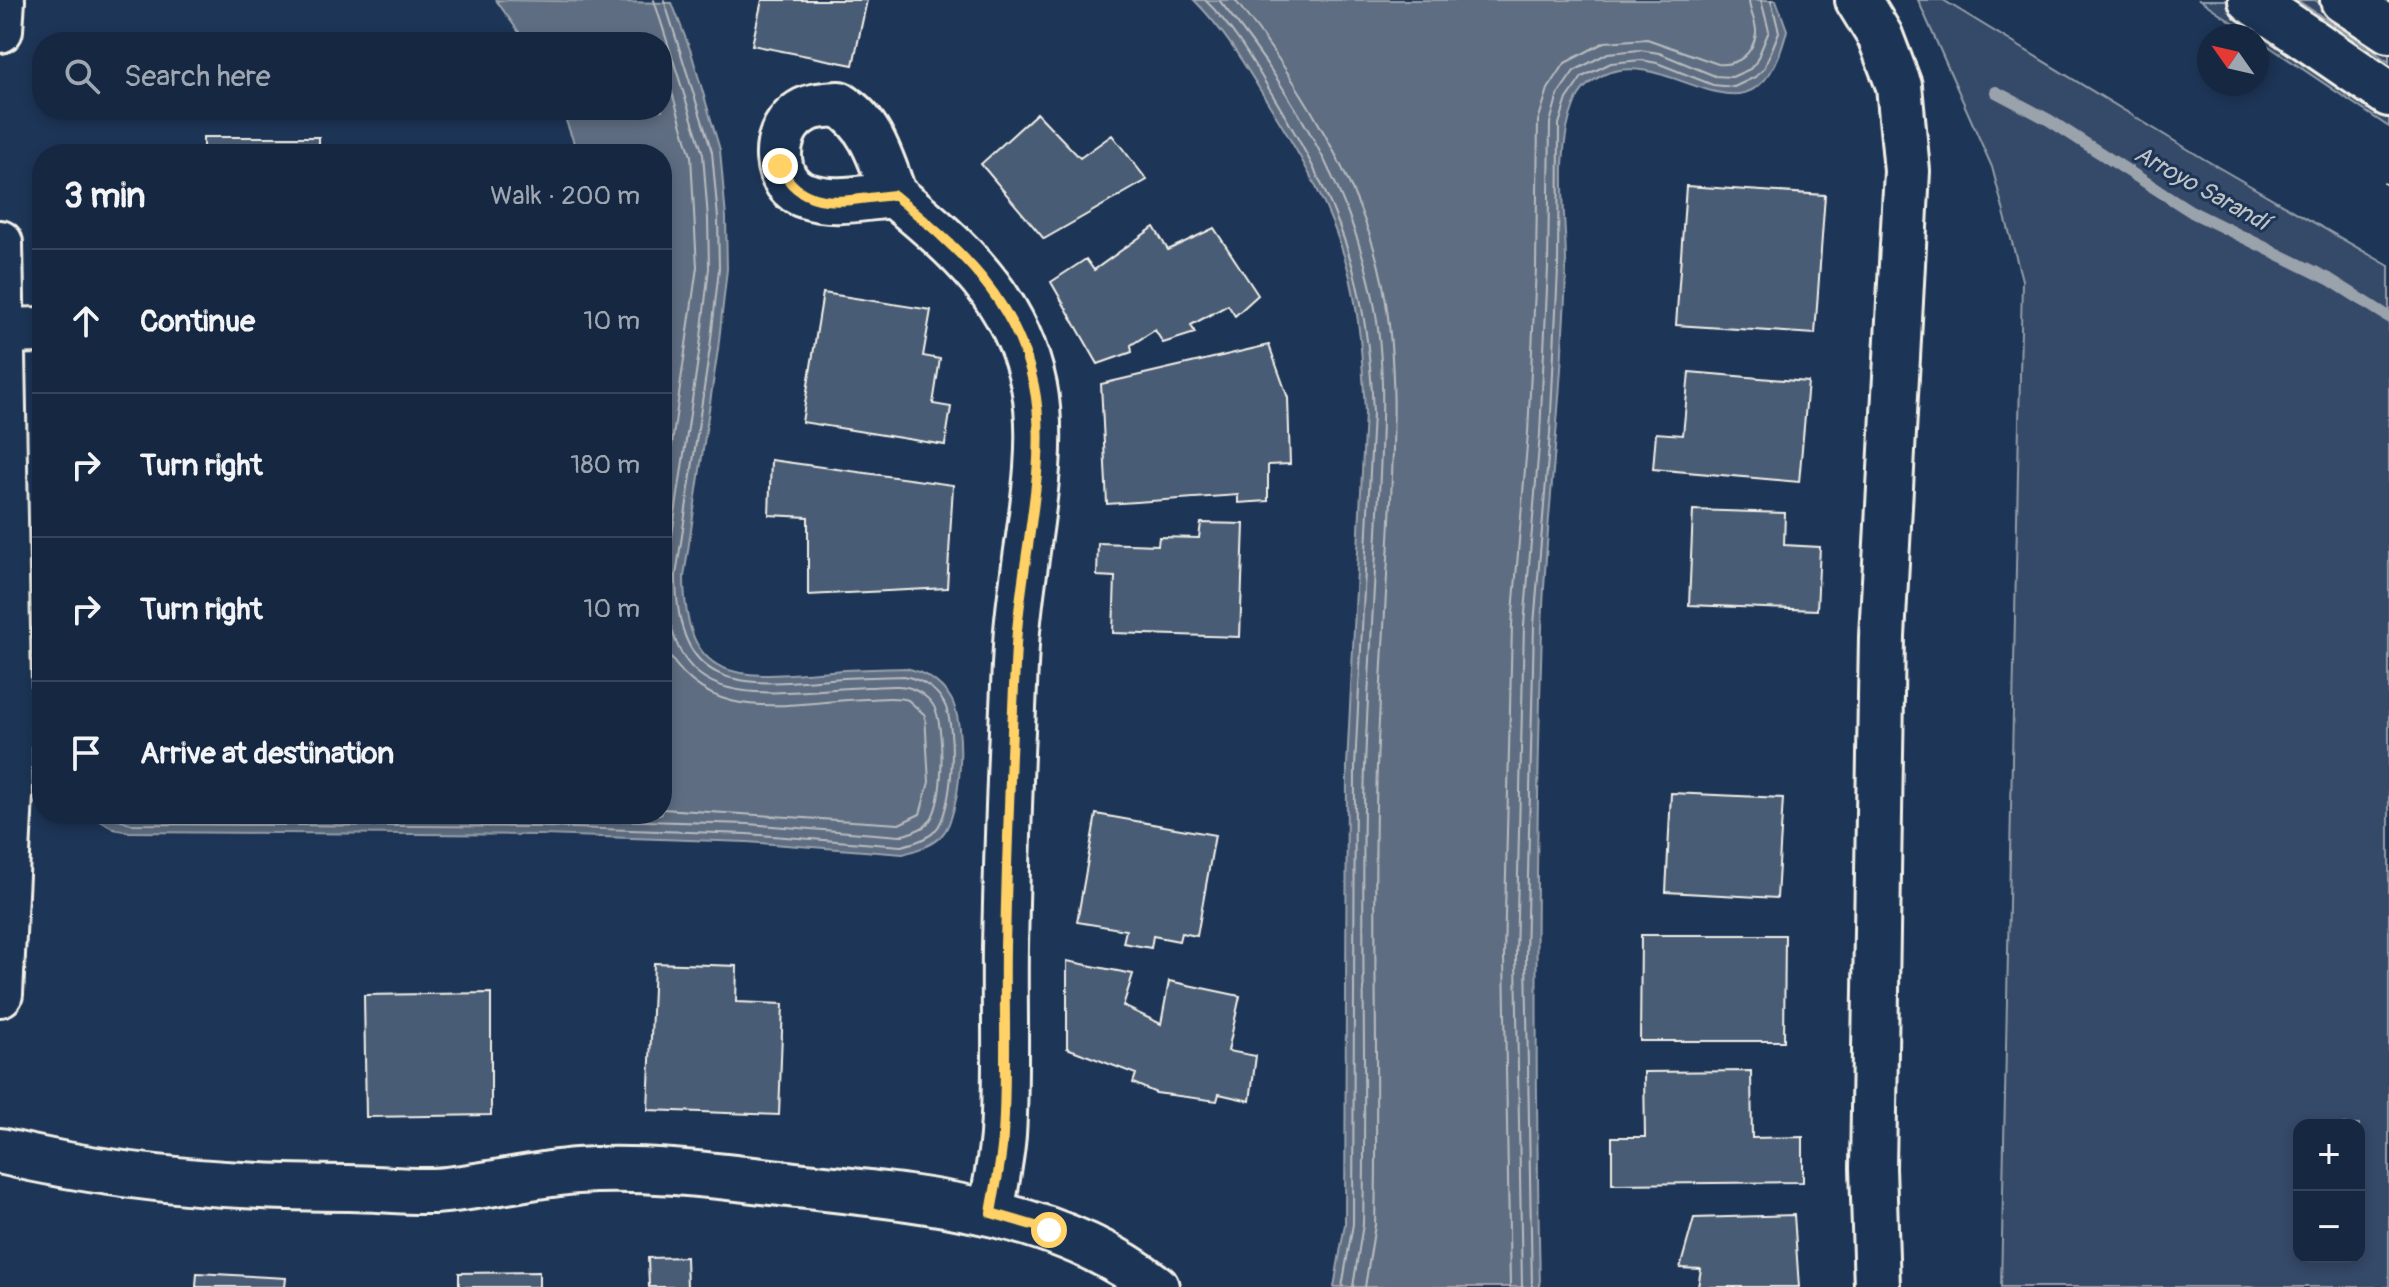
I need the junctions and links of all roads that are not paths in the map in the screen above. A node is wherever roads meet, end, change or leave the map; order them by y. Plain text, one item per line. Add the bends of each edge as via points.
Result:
1 (2, 0) edge
2 (1858, 0) edge
3 (2251, 0) edge
4 (2343, 0) edge
5 (0, 30) edge
6 (2389, 30) edge
7 (2389, 94) edge
8 (894, 195) dead end
9 (0, 243) edge
10 (22, 330) edge
11 (0, 994) edge
12 (0, 1151) edge
13 (991, 1213) junction
14 (1156, 1287) edge
15 (1877, 1287) edge

1 - 5 street
2 - 15 street via 1880,36 1899,86 1907,171 1882,637 1873,1168
3 - 7 street
4 - 6 street
8 - 13 street via 971,261 1000,302 1034,387 1038,429 1016,642 1006,870 1003,1137
9 - 10 street
10 - 11 street
12 - 13 street via 136,1179 431,1191 577,1171 655,1173 866,1193
13 - 14 street via 1086,1245

